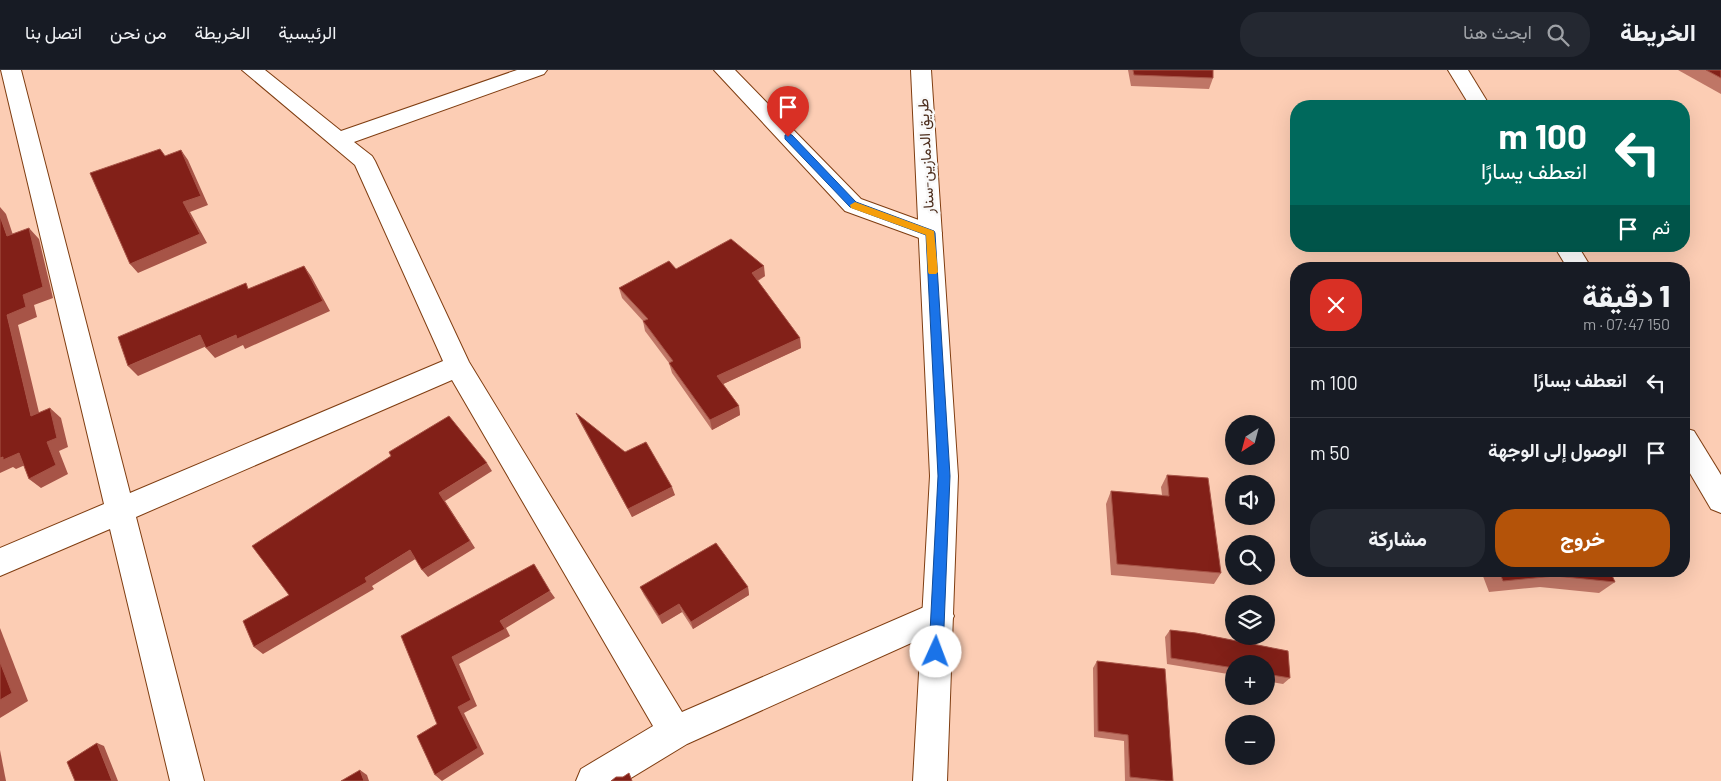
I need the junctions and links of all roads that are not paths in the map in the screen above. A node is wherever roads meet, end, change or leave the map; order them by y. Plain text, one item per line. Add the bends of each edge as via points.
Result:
1 (11, 70) edge
2 (252, 70) edge
3 (537, 70) edge
4 (724, 70) edge
5 (921, 70) edge
6 (1458, 70) edge
7 (1476, 100) edge
8 (338, 140) junction
9 (930, 233) junction
10 (458, 366) junction
11 (1690, 449) edge
12 (1721, 500) edge
13 (121, 509) junction
14 (0, 562) edge
15 (938, 616) junction
16 (675, 732) junction
17 (188, 781) edge
18 (593, 781) edge
19 (930, 781) edge

1 - 13 main road
2 - 8 main road
3 - 8 main road
4 - 9 main road via 853,205
5 - 9 main road, طريق الدمازين-سنار
6 - 7 main road
8 - 10 main road via 364,161
9 - 15 main road, طريق الدمازين-سنار via 944,476
10 - 13 main road
10 - 16 main road
11 - 12 main road
13 - 14 main road
13 - 17 main road
15 - 16 main road
15 - 19 main road, طريق الدمازين-سنار
16 - 18 main road

